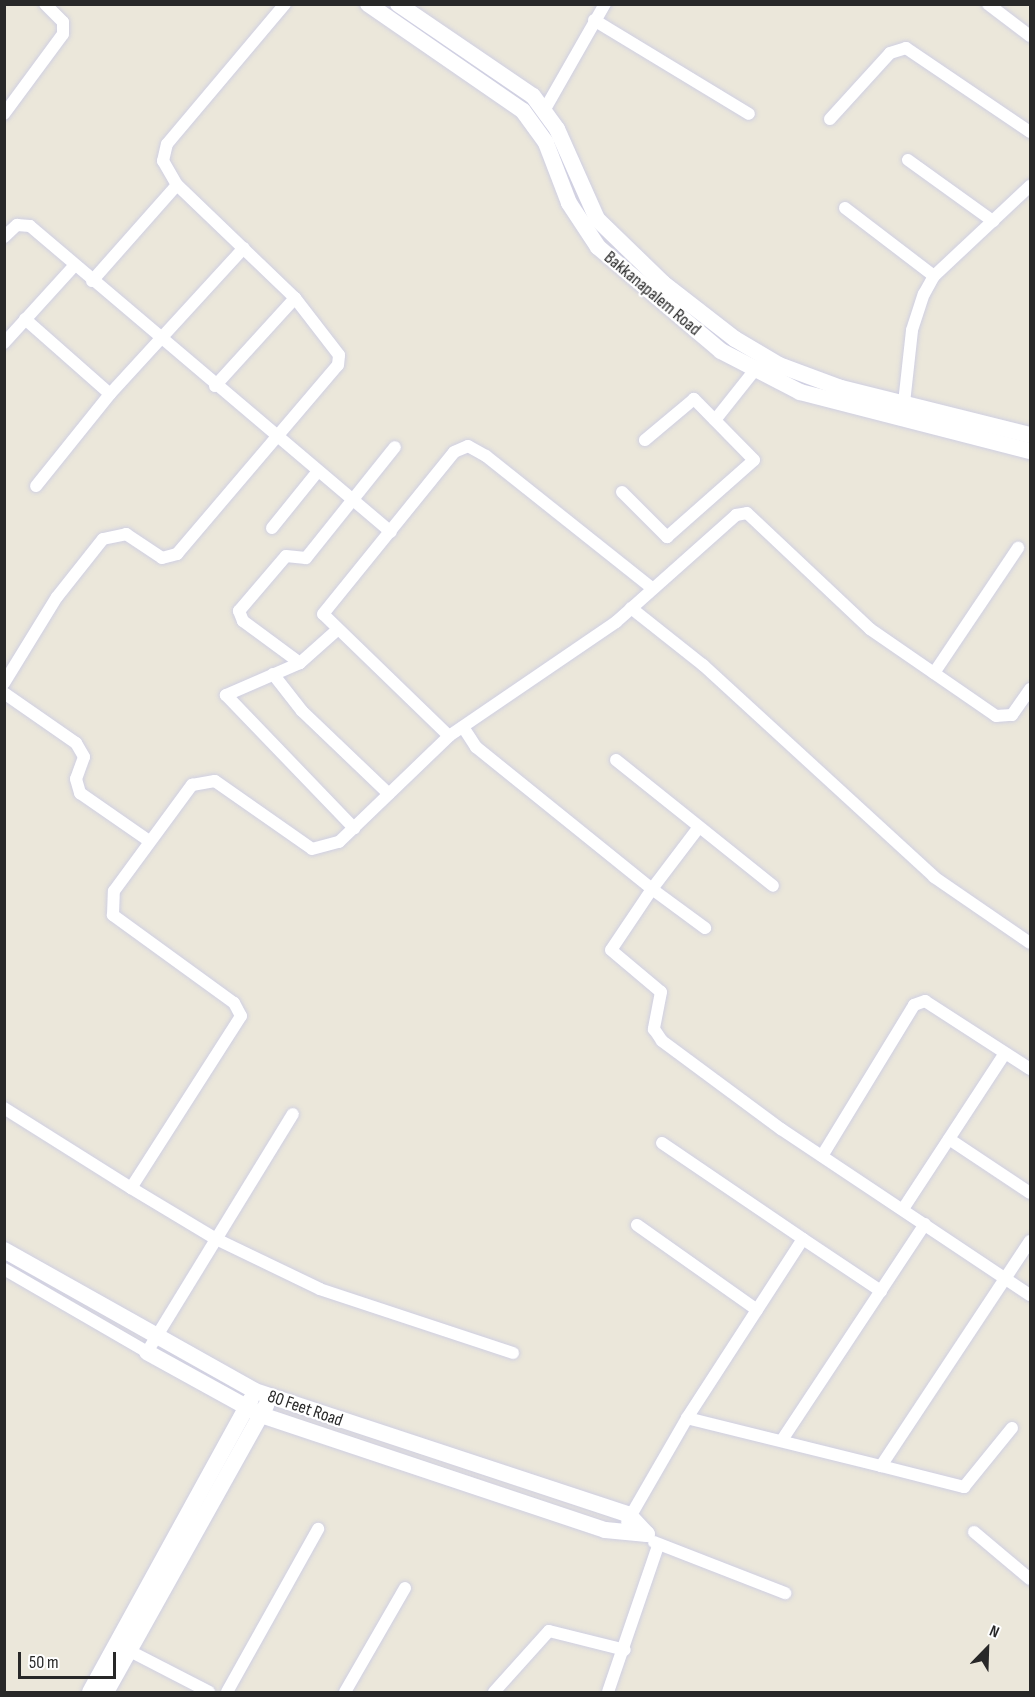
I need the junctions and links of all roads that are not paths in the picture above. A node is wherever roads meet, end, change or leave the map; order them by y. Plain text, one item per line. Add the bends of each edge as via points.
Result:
1 (45, 4) edge
2 (285, 4) edge
3 (368, 4) edge
4 (398, 4) edge
5 (605, 4) edge
6 (988, 4) edge
7 (594, 20) junction
8 (1030, 36) edge
9 (545, 109) junction
10 (4, 114) edge
11 (749, 114) dead end
12 (830, 118) dead end
13 (1030, 132) edge
14 (908, 160) dead end
15 (177, 185) junction
16 (1030, 186) edge
17 (845, 208) dead end
18 (997, 217) junction
19 (4, 237) edge
20 (244, 248) junction
21 (74, 266) junction
22 (934, 276) junction
23 (92, 282) junction
24 (295, 298) junction
25 (25, 319) junction
26 (158, 338) junction
27 (4, 343) edge
28 (754, 371) junction
29 (215, 386) junction
30 (110, 394) junction
31 (904, 403) junction
32 (715, 420) junction
33 (1029, 432) edge
34 (278, 439) junction
35 (645, 440) dead end
36 (395, 447) dead end
37 (1030, 451) edge
38 (318, 471) junction
39 (36, 486) dead end
40 (622, 492) dead end
41 (352, 500) junction
42 (272, 528) dead end
43 (391, 532) junction
44 (1018, 548) dead end
45 (653, 589) junction
46 (631, 608) junction
47 (337, 630) junction
48 (300, 663) junction
49 (273, 674) junction
50 (934, 674) junction
51 (4, 683) edge
52 (1030, 689) edge
53 (4, 693) edge
54 (463, 727) junction
55 (449, 736) junction
56 (616, 760) dead end
57 (389, 794) junction
58 (699, 827) junction
59 (354, 828) junction
60 (149, 841) junction
61 (773, 886) dead end
62 (652, 890) junction
63 (705, 928) dead end
64 (1030, 943) edge
65 (1005, 1053) junction
66 (1030, 1069) edge
67 (4, 1108) edge
68 (292, 1114) dead end
69 (949, 1139) junction
70 (662, 1143) dead end
71 (822, 1156) junction
72 (131, 1188) junction
73 (1030, 1193) edge
74 (903, 1209) junction
75 (925, 1224) junction
76 (637, 1225) dead end
77 (216, 1239) junction
78 (803, 1239) junction
79 (1030, 1241) edge
80 (4, 1250) edge
81 (4, 1269) edge
82 (1003, 1277) junction
83 (881, 1291) junction
84 (1030, 1295) edge
85 (757, 1310) junction
86 (151, 1344) junction
87 (513, 1353) dead end
88 (263, 1394) junction
89 (254, 1412) junction
90 (687, 1418) junction
91 (1012, 1428) dead end
92 (782, 1440) junction
93 (881, 1466) junction
94 (629, 1515) junction
95 (318, 1529) dead end
96 (623, 1532) junction
97 (974, 1532) dead end
98 (653, 1540) junction
99 (1030, 1579) edge
100 (405, 1588) dead end
101 (785, 1593) dead end
102 (123, 1647) junction
103 (625, 1650) junction
104 (90, 1692) edge
105 (106, 1692) edge
106 (208, 1692) edge
107 (227, 1692) edge
108 (345, 1692) edge
109 (494, 1692) edge
110 (608, 1692) edge

1 - 10 street via 63,22 63,34
2 - 15 street via 167,144 163,161
3 - 28 street, Bakkanapalem Road via 523,111 546,142 569,203 598,247 682,322
4 - 9 street via 514,81
5 - 7 street
6 - 8 street
7 - 9 street
7 - 11 street
9 - 31 street via 597,219 663,283 735,339 779,365
12 - 13 street via 890,53 906,48
14 - 18 street
15 - 20 street
15 - 23 street
16 - 18 street
17 - 22 street
18 - 22 street
19 - 21 street via 17,225 30,226
20 - 24 street
20 - 26 street
21 - 23 street
21 - 25 street
22 - 31 street via 916,310
23 - 26 street
24 - 29 street
24 - 34 street via 339,355 338,365
25 - 27 street
25 - 30 street
26 - 29 street
26 - 30 street
28 - 32 street
28 - 37 street, Bakkanapalem Road via 861,411
29 - 34 street
30 - 39 street
31 - 33 street
32 - 35 street via 694,399
32 - 40 street via 754,459 667,537
34 - 38 street
34 - 51 street via 169,558 126,534 103,539 57,597
36 - 41 street
38 - 41 street
38 - 42 street
41 - 43 street
41 - 48 street via 306,558 286,556 239,611 243,621
43 - 45 street via 453,452 468,446
43 - 47 street via 323,614
44 - 50 street
45 - 46 street
45 - 50 street via 736,516 747,513 870,629
46 - 54 street
46 - 64 street via 703,665 934,877
47 - 48 street
47 - 55 street
48 - 49 street
49 - 57 street via 303,711
49 - 59 street via 233,689 227,700
50 - 52 street via 1004,719
53 - 60 street via 76,743 84,757 76,779 80,793
54 - 55 street
54 - 62 street via 476,747
55 - 57 street
56 - 58 street
57 - 59 street
58 - 61 street
58 - 62 street
59 - 60 street via 339,842 312,849 205,779 192,785
60 - 72 street via 114,891 113,915 234,1003 241,1016
62 - 63 street
62 - 71 street via 611,950 661,992 654,1029 662,1041
65 - 66 street
65 - 69 street
65 - 71 street via 925,1002 914,1005
67 - 72 street
68 - 77 street
69 - 73 street
69 - 74 street
70 - 78 street
71 - 74 street
72 - 77 street
74 - 75 street
75 - 82 street
75 - 83 street
76 - 85 street
77 - 86 street
77 - 87 street via 320,1289
78 - 83 street
78 - 85 street
79 - 82 street
80 - 86 street, 80 Feet Road
81 - 86 street
82 - 84 street
82 - 93 street
83 - 92 street
85 - 90 street
86 - 88 street, 80 Feet Road
86 - 89 street
88 - 89 street
88 - 94 street, 80 Feet Road
89 - 96 street
89 - 102 street
90 - 92 street
90 - 94 street
91 - 93 street via 964,1487
92 - 93 street
94 - 96 street
94 - 98 street
95 - 107 street
96 - 98 street
97 - 99 street
98 - 101 street
98 - 103 street
100 - 108 street
102 - 104 street
102 - 105 street
102 - 106 street
103 - 109 street via 549,1631
103 - 110 street

